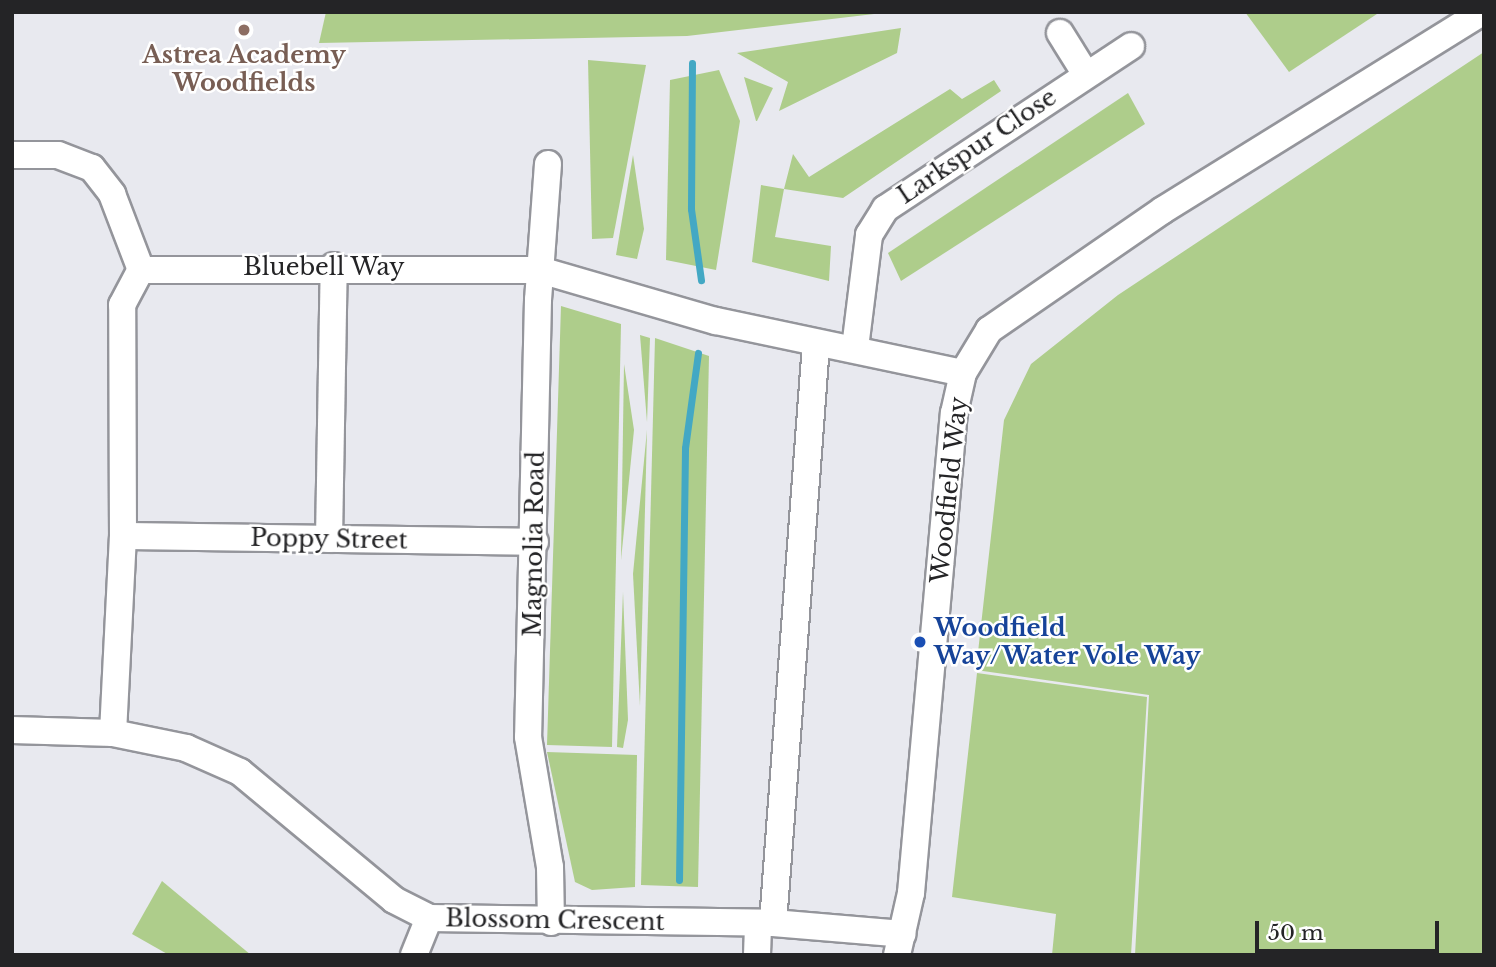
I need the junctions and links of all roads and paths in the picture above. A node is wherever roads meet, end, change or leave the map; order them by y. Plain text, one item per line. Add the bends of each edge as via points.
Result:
1 (1459, 12) edge
2 (1482, 12) edge
3 (1060, 33) dead end
4 (1131, 46) dead end
5 (1379, 72) junction
6 (1085, 73) junction
7 (12, 155) edge
8 (548, 164) dead end
9 (334, 266) junction
10 (141, 270) junction
11 (540, 270) junction
12 (816, 345) junction
13 (855, 348) junction
14 (964, 373) junction
15 (123, 536) junction
16 (329, 539) junction
17 (535, 542) junction
18 (12, 730) edge
19 (113, 733) junction
20 (429, 918) junction
21 (551, 922) junction
22 (766, 923) junction
23 (900, 944) edge
24 (414, 955) edge
25 (757, 955) edge

1 - 5 street, Woodfield Way
2 - 5 street, Woodfield Way
3 - 6 street
4 - 6 street, Larkspur Close
5 - 14 street, Woodfield Way via 1033,297 989,330
6 - 13 street, Larkspur Close via 884,209 869,235
7 - 10 street via 58,155 92,169 112,194
8 - 11 street, Magnolia Road
9 - 10 street, Bluebell Way
9 - 11 street, Bluebell Way
9 - 16 street
10 - 15 street via 122,305
11 - 12 street, Bluebell Way
11 - 17 street, Magnolia Road
12 - 13 street, Bluebell Way
12 - 22 street
13 - 14 street, Bluebell Way
14 - 23 street, Woodfield Way via 954,413
15 - 16 street, Poppy Street
15 - 19 street
16 - 17 street, Poppy Street
17 - 21 street, Magnolia Road via 528,737 550,867
18 - 19 street, Blossom Crescent
19 - 20 street, Blossom Crescent via 186,748 240,772 394,900
20 - 21 street, Blossom Crescent
20 - 24 street
21 - 22 street, Blossom Crescent
22 - 23 street, Blossom Crescent
22 - 25 street

